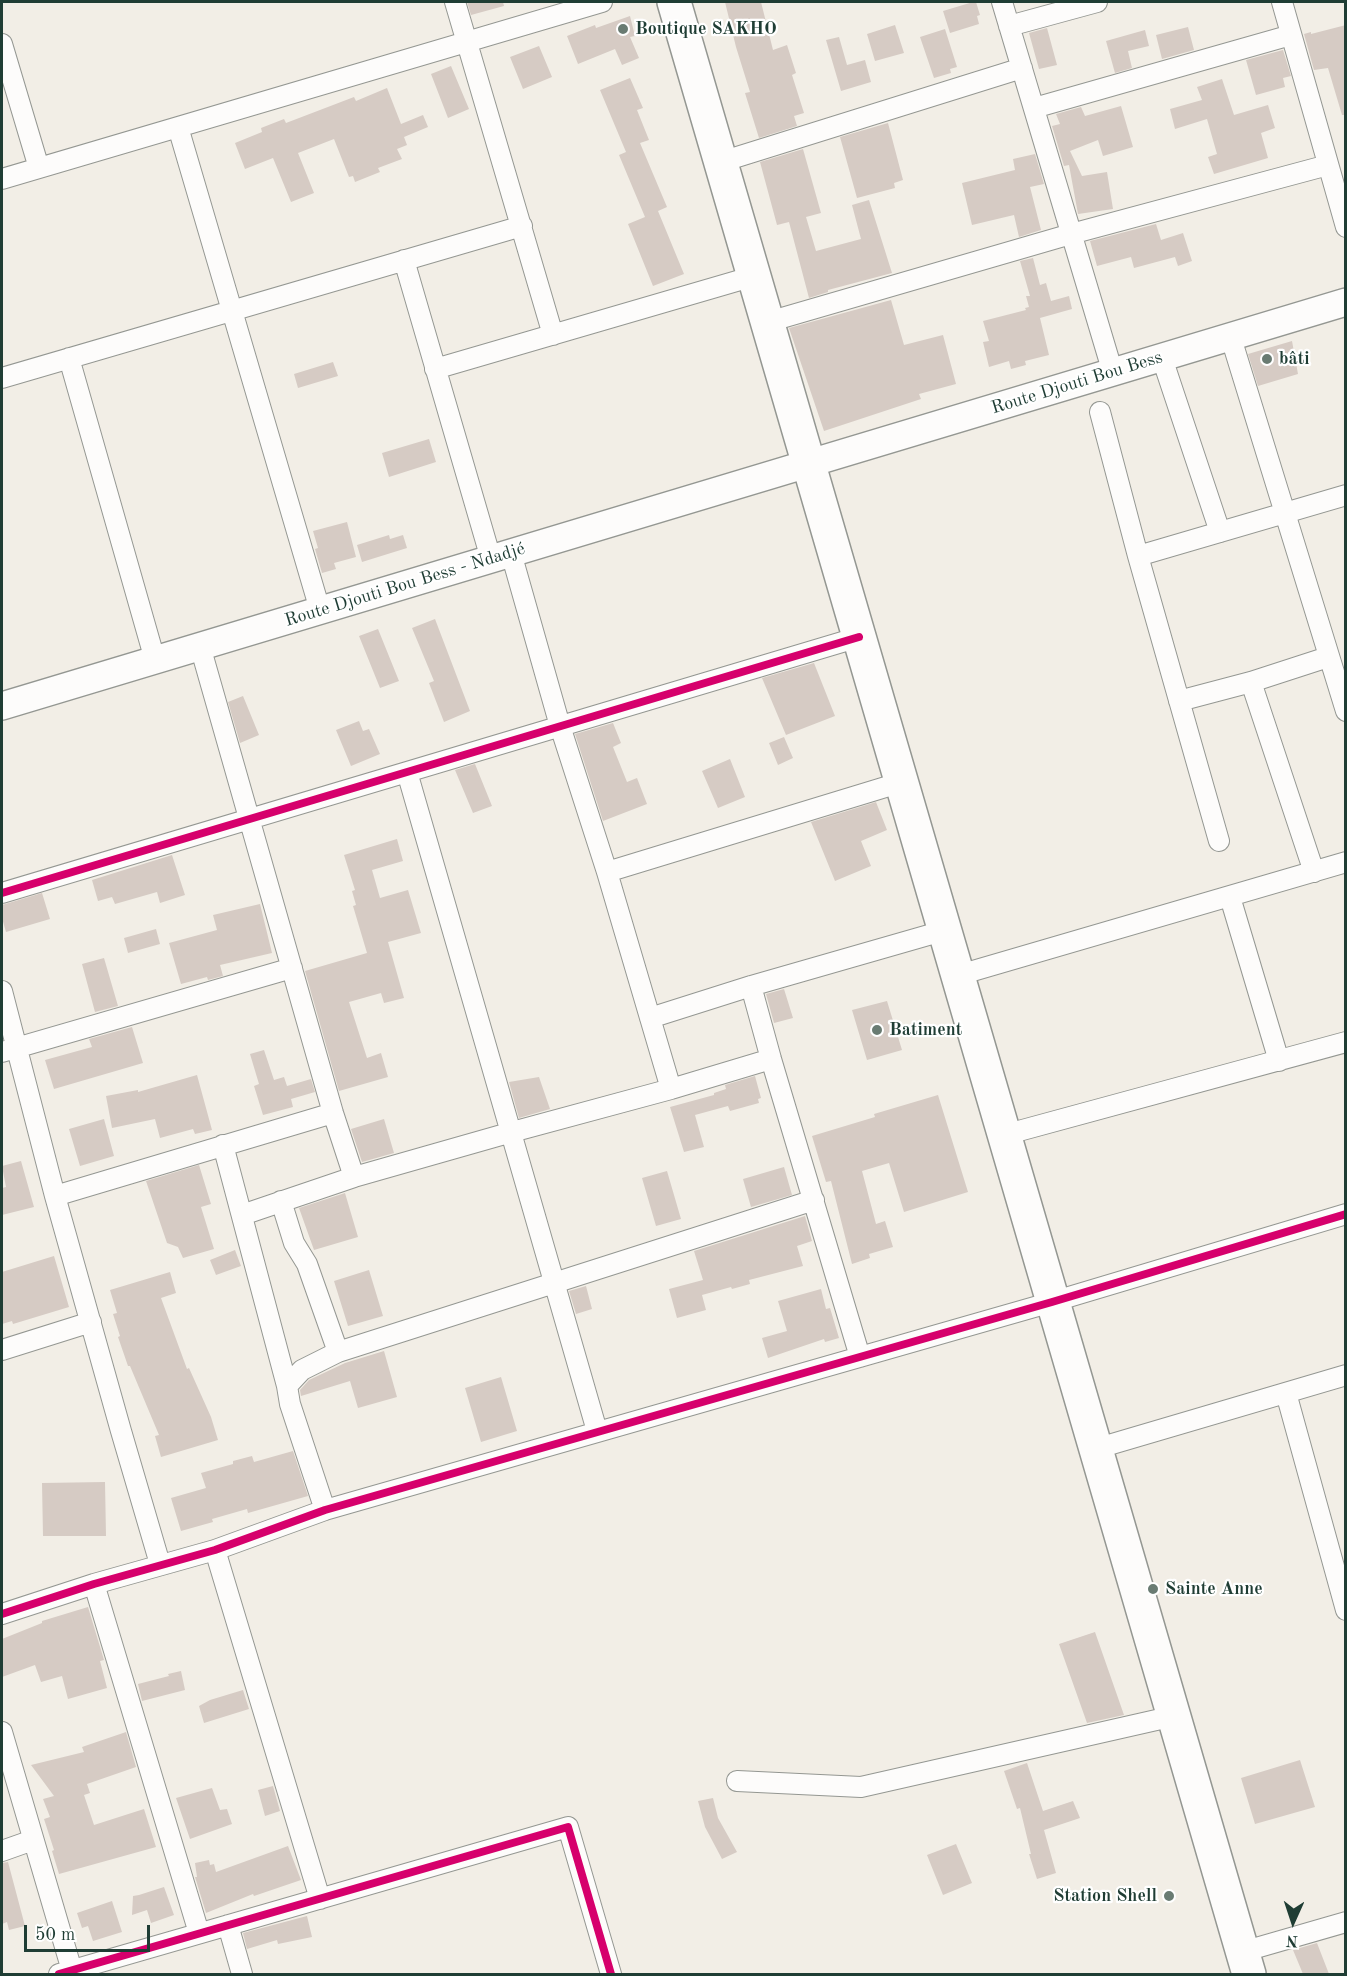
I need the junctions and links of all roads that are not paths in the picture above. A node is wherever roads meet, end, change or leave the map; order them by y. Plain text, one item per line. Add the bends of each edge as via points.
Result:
1 (455, 2) edge
2 (602, 2) edge
3 (674, 2) edge
4 (1002, 2) edge
5 (1097, 2) edge
6 (1281, 2) edge
7 (1009, 26) junction
8 (1291, 35) junction
9 (467, 41) junction
10 (2, 44) edge
11 (1022, 68) junction
12 (1034, 108) junction
13 (178, 127) junction
14 (721, 162) junction
15 (1328, 165) junction
16 (39, 168) junction
17 (2, 179) edge
18 (522, 226) junction
19 (1346, 227) edge
20 (1071, 234) junction
21 (404, 260) junction
22 (754, 276) junction
23 (1346, 302) edge
24 (233, 310) junction
25 (768, 322) junction
26 (553, 335) junction
27 (1231, 338) junction
28 (69, 358) junction
29 (1162, 358) junction
30 (435, 369) junction
31 (1113, 373) junction
32 (2, 378) edge
33 (1100, 412) dead end
34 (809, 463) junction
35 (1346, 495) edge
36 (1284, 513) junction
37 (1220, 532) junction
38 (501, 556) junction
39 (1138, 556) junction
40 (320, 610) junction
41 (859, 637) junction
42 (200, 646) junction
43 (1328, 657) junction
44 (155, 660) junction
45 (1251, 682) junction
46 (1179, 700) junction
47 (2, 706) edge
48 (1346, 711) edge
49 (560, 726) junction
50 (407, 771) junction
51 (902, 782) junction
52 (249, 819) junction
53 (1220, 841) dead end
54 (1346, 862) edge
55 (607, 872) junction
56 (1314, 872) junction
57 (2, 893) edge
58 (1230, 897) junction
59 (946, 930) junction
60 (292, 968) junction
61 (959, 975) junction
62 (751, 986) junction
63 (2, 991) edge
64 (650, 1018) junction
65 (1346, 1042) edge
66 (9, 1050) edge
67 (771, 1059) junction
68 (1279, 1061) junction
69 (671, 1089) junction
70 (333, 1113) junction
71 (512, 1132) junction
72 (1004, 1136) junction
73 (222, 1145) junction
74 (354, 1177) junction
75 (55, 1196) junction
76 (814, 1200) junction
77 (281, 1202) junction
78 (1346, 1214) edge
79 (242, 1215) junction
80 (555, 1284) junction
81 (1052, 1302) junction
82 (91, 1322) junction
83 (2, 1350) edge
84 (338, 1352) junction
85 (860, 1357) junction
86 (1346, 1376) edge
87 (287, 1386) junction
88 (1286, 1393) junction
89 (597, 1431) junction
90 (1095, 1449) junction
91 (325, 1510) junction
92 (215, 1550) junction
93 (160, 1564) junction
94 (94, 1584) junction
95 (1346, 1610) edge
96 (2, 1614) edge
97 (1174, 1716) junction
98 (2, 1732) edge
99 (737, 1781) dead end
100 (33, 1840) junction
101 (2, 1851) edge
102 (320, 1899) junction
103 (1346, 1922) edge
104 (228, 1925) junction
105 (199, 1933) junction
106 (1246, 1963) edge
107 (68, 1973) edge
108 (242, 1974) edge
109 (611, 1974) edge

1 - 9 street
2 - 9 street
3 - 14 highway
4 - 7 street
5 - 7 street
6 - 8 street
7 - 11 street
8 - 12 street
8 - 15 street
9 - 13 street
9 - 18 street
10 - 16 street
11 - 12 street
11 - 14 street
12 - 20 street
13 - 16 street
13 - 24 street
14 - 22 highway
15 - 19 street
15 - 20 street
16 - 17 street
18 - 21 street
18 - 26 street
20 - 25 street
20 - 31 street
21 - 24 street
21 - 30 street
22 - 25 highway
22 - 26 street
23 - 27 main road, Route Djouti Bou Bess
24 - 28 street
24 - 40 street
25 - 34 highway
26 - 30 street
27 - 29 main road, Route Djouti Bou Bess
27 - 36 street
28 - 32 street
28 - 44 street
29 - 31 main road, Route Djouti Bou Bess
29 - 37 street
30 - 38 street
31 - 34 main road, Route Djouti Bou Bess
33 - 39 street
34 - 38 main road, Route Djouti Bou Bess - Ndadjé
34 - 41 highway
35 - 36 street
36 - 37 street
36 - 43 street
37 - 39 street
38 - 40 main road, Route Djouti Bou Bess - Ndadjé
38 - 49 street
39 - 46 street
40 - 42 main road, Route Djouti Bou Bess - Ndadjé
41 - 49 street
41 - 51 highway
42 - 44 main road, Route Djouti Bou Bess - Ndadjé
42 - 52 street
43 - 45 street
43 - 48 street
44 - 47 main road, Route Djouti Bou Bess - Ndadjé
45 - 46 street
45 - 56 street
46 - 53 street
49 - 50 street
49 - 55 street
50 - 52 street
50 - 71 street
51 - 55 street
51 - 59 highway
52 - 57 street
52 - 60 street
54 - 56 street
55 - 64 street
56 - 58 street
58 - 61 street
58 - 68 street
59 - 61 highway
59 - 62 street
60 - 66 street
60 - 70 street
61 - 72 highway
62 - 64 street
62 - 67 street
63 - 66 street
64 - 69 street
65 - 68 street
66 - 75 street
67 - 69 street
67 - 76 street
68 - 72 street
69 - 71 street
70 - 73 street
70 - 74 street
71 - 74 street
71 - 80 street
72 - 81 highway
73 - 75 street
73 - 79 street
74 - 77 street
75 - 82 street
76 - 80 street
76 - 85 street
77 - 79 street
77 - 84 street
78 - 81 street
79 - 87 street
80 - 84 street
80 - 89 street
81 - 85 street
81 - 90 highway
82 - 83 street
82 - 93 street
84 - 87 street via 302,1370
85 - 89 street
86 - 88 street
87 - 91 street
88 - 90 street
88 - 95 street
89 - 91 street
90 - 97 highway
91 - 92 street
92 - 93 street
92 - 102 street
93 - 94 street
94 - 96 street
94 - 105 street
97 - 99 street via 861,1787
97 - 106 highway
98 - 100 street
100 - 101 street
100 - 107 street
102 - 104 street
102 - 109 street via 568,1827
103 - 106 street
104 - 105 street
104 - 108 street
105 - 107 street

